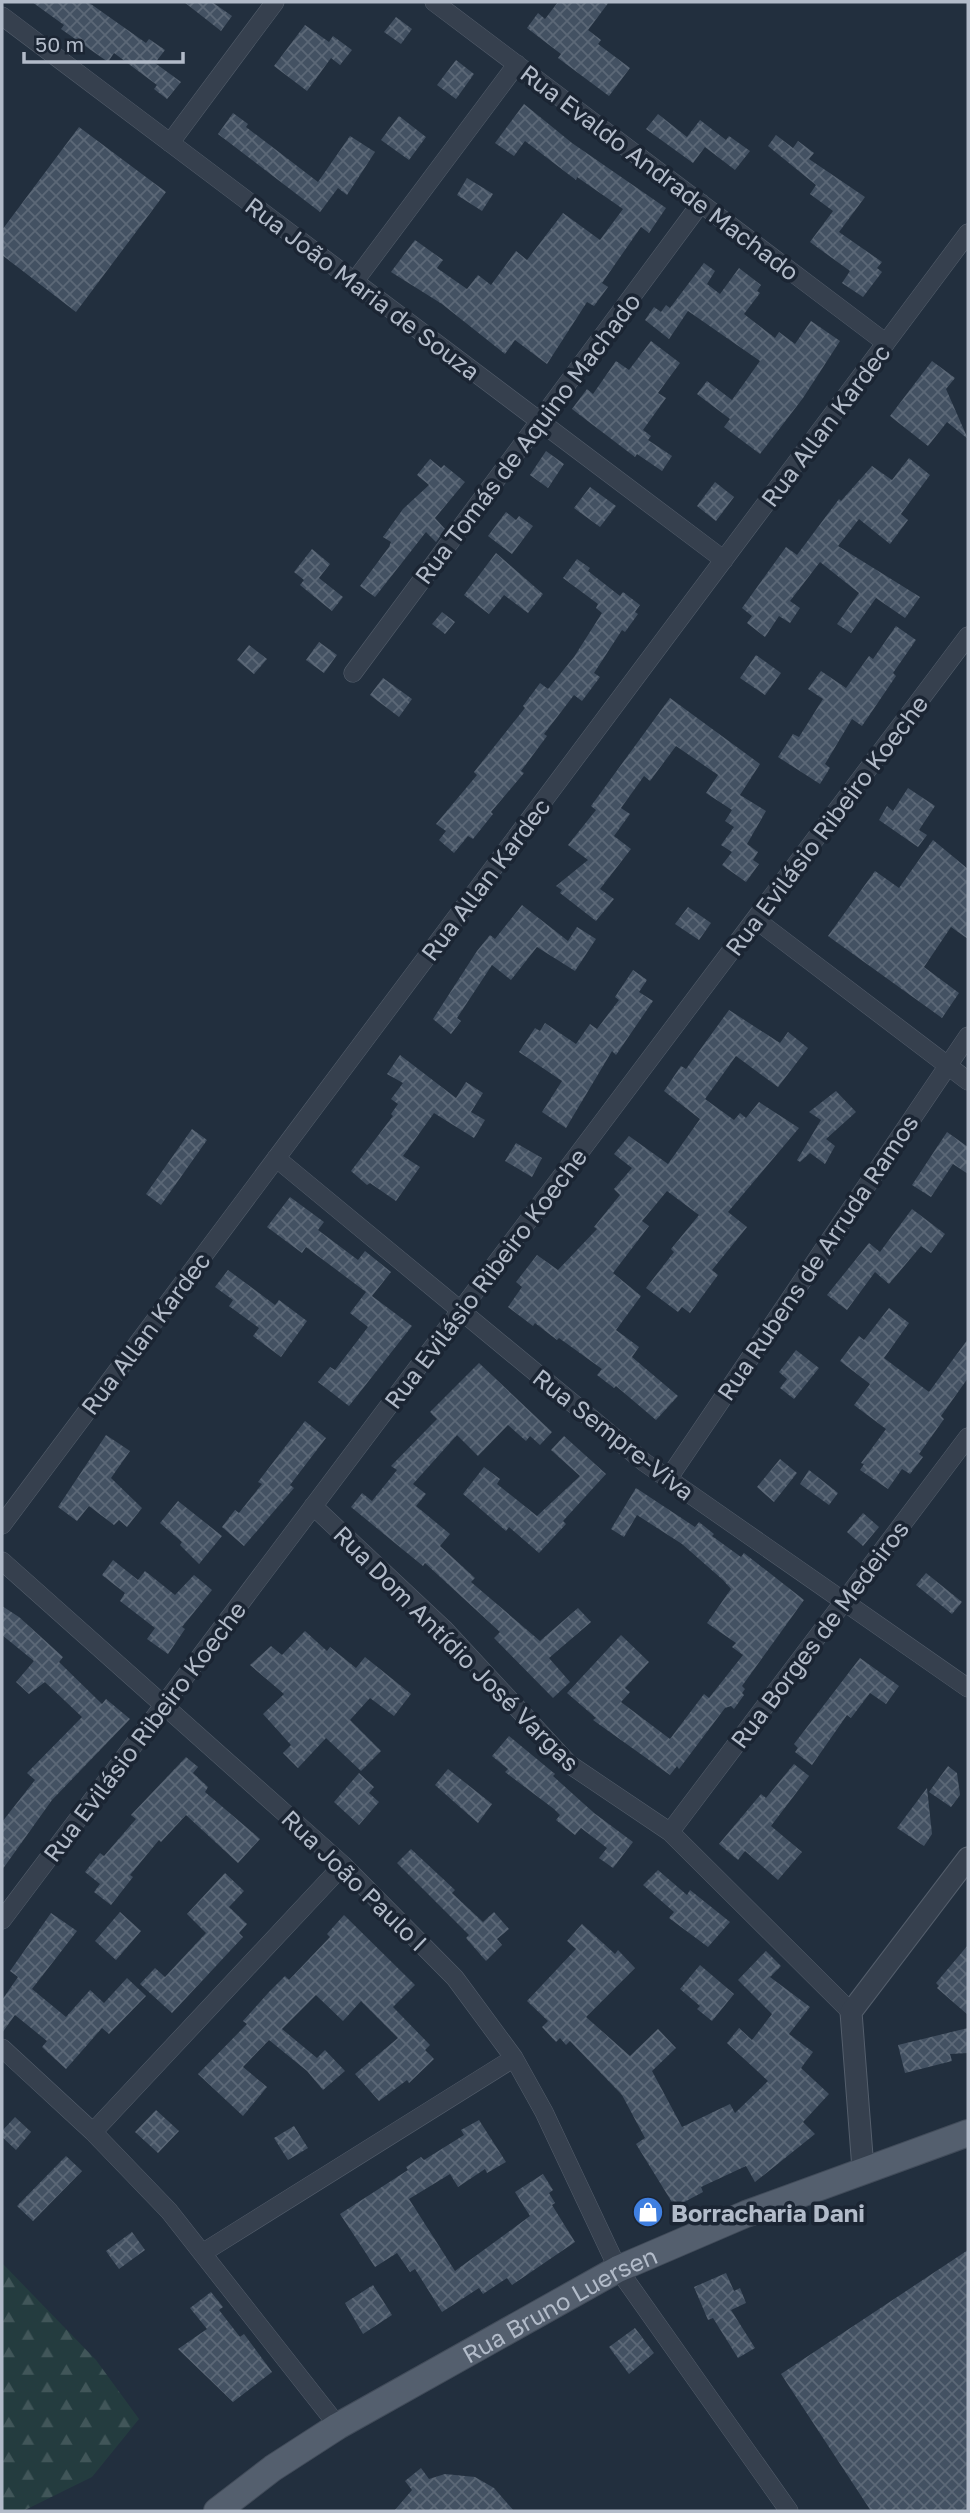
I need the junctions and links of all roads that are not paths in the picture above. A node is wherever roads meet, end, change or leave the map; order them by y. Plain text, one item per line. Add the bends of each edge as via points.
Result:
1 (275, 2) edge
2 (433, 2) edge
3 (2, 16) edge
4 (517, 64) junction
5 (170, 143) junction
6 (701, 203) junction
7 (968, 233) edge
8 (354, 282) junction
9 (887, 343) junction
10 (540, 421) junction
11 (724, 560) junction
12 (968, 636) edge
13 (353, 673) dead end
14 (755, 919) junction
15 (968, 1036) edge
16 (947, 1065) junction
17 (968, 1081) edge
18 (276, 1158) junction
19 (460, 1310) junction
20 (968, 1437) edge
21 (668, 1479) junction
22 (313, 1506) junction
23 (2, 1525) edge
24 (2, 1561) edge
25 (844, 1602) junction
26 (968, 1688) edge
27 (164, 1704) junction
28 (670, 1832) junction
29 (968, 1858) edge
30 (344, 1865) junction
31 (2, 1920) edge
32 (851, 2012) junction
33 (2, 2048) edge
34 (514, 2058) junction
35 (93, 2132) junction
36 (968, 2133) edge
37 (863, 2169) junction
38 (204, 2252) junction
39 (618, 2269) junction
40 (338, 2427) junction
41 (217, 2511) edge
42 (789, 2511) edge

1 - 5 street
2 - 4 street, Rua Evaldo Andrade Machado
3 - 5 street, Rua João Maria de Souza
4 - 6 street, Rua Evaldo Andrade Machado
4 - 8 street
5 - 8 street, Rua João Maria de Souza
6 - 9 street, Rua Evaldo Andrade Machado
6 - 10 street, Rua Tomás de Aquino Machado
7 - 9 street, Rua Allan Kardec
8 - 10 street, Rua João Maria de Souza
9 - 11 street, Rua Allan Kardec
10 - 11 street, Rua João Maria de Souza
10 - 13 street, Rua Tomás de Aquino Machado
11 - 18 street, Rua Allan Kardec
12 - 14 street, Rua Evilásio Ribeiro Koeche
14 - 16 street
14 - 19 street, Rua Evilásio Ribeiro Koeche
15 - 16 street, Rua Rubens de Arruda Ramos
16 - 17 street
16 - 21 street, Rua Rubens de Arruda Ramos
18 - 19 street, Rua Sempre-Viva
18 - 23 street, Rua Allan Kardec
19 - 21 street, Rua Sempre-Viva
19 - 22 street, Rua Evilásio Ribeiro Koeche
20 - 25 street, Rua Borges de Medeiros
21 - 25 street, Rua Sempre-Viva
22 - 27 street, Rua Evilásio Ribeiro Koeche
22 - 28 street, Rua Dom Antídio José Vargas via 445,1630 569,1764
24 - 27 street, Rua João Paulo I
25 - 26 street, Rua Sempre-Viva
25 - 28 street, Rua Borges de Medeiros
27 - 30 street, Rua João Paulo I
27 - 31 street, Rua Evilásio Ribeiro Koeche
28 - 32 street, Rua Dom Antídio José Vargas
29 - 32 street
30 - 34 street, Rua João Paulo I via 455,1978
30 - 35 street
32 - 37 street
33 - 35 street
34 - 38 street
34 - 39 street, Rua João Paulo I via 566,2154
35 - 38 street
36 - 37 main road, Rua Bruno Luersen
37 - 39 main road, Rua Bruno Luersen
38 - 40 street
39 - 40 main road, Rua Bruno Luersen
39 - 42 street, Rua João Paulo I
40 - 41 main road, Rua Bruno Luersen

